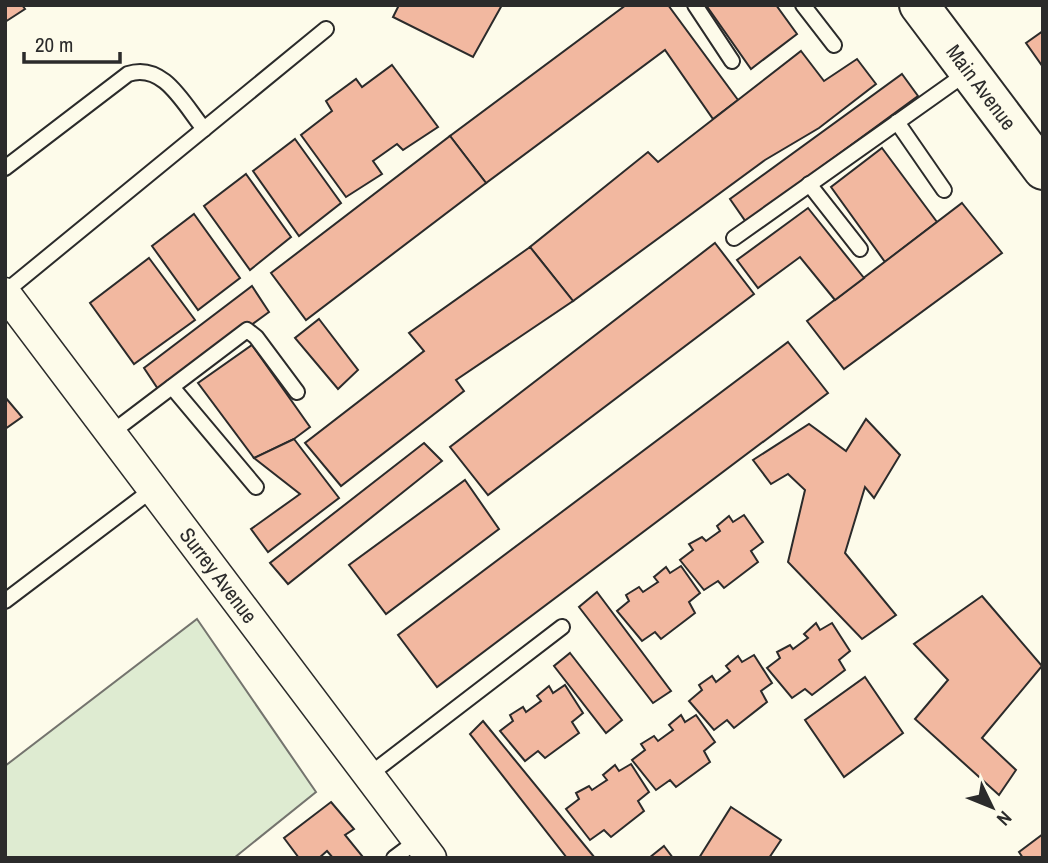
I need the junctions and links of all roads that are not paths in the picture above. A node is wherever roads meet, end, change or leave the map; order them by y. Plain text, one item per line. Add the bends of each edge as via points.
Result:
1 (695, 5) edge
2 (803, 5) edge
3 (919, 5) edge
4 (326, 29) dead end
5 (834, 45) dead end
6 (732, 61) dead end
7 (969, 72) junction
8 (897, 122) junction
9 (204, 130) junction
10 (5, 168) edge
11 (1043, 170) edge
12 (809, 184) junction
13 (944, 190) dead end
14 (734, 238) dead end
15 (860, 249) dead end
16 (5, 292) edge
17 (172, 387) junction
18 (298, 392) dead end
19 (111, 433) junction
20 (256, 486) dead end
21 (153, 489) junction
22 (5, 601) edge
23 (562, 627) dead end
24 (369, 775) junction
25 (424, 849) edge
26 (394, 858) edge

1 - 6 lane
2 - 5 lane
3 - 7 street, Main Avenue
4 - 9 lane
7 - 8 lane
7 - 11 street, Main Avenue
8 - 12 lane
8 - 13 lane
9 - 10 lane via 156,73 142,69 128,74
9 - 16 lane
12 - 14 lane
12 - 15 lane
16 - 19 street, Surrey Avenue
17 - 18 lane via 247,330
17 - 19 lane
17 - 20 lane
19 - 21 street, Surrey Avenue
21 - 22 lane
21 - 24 street, Surrey Avenue
23 - 24 lane
24 - 25 street, Surrey Avenue
25 - 26 lane

